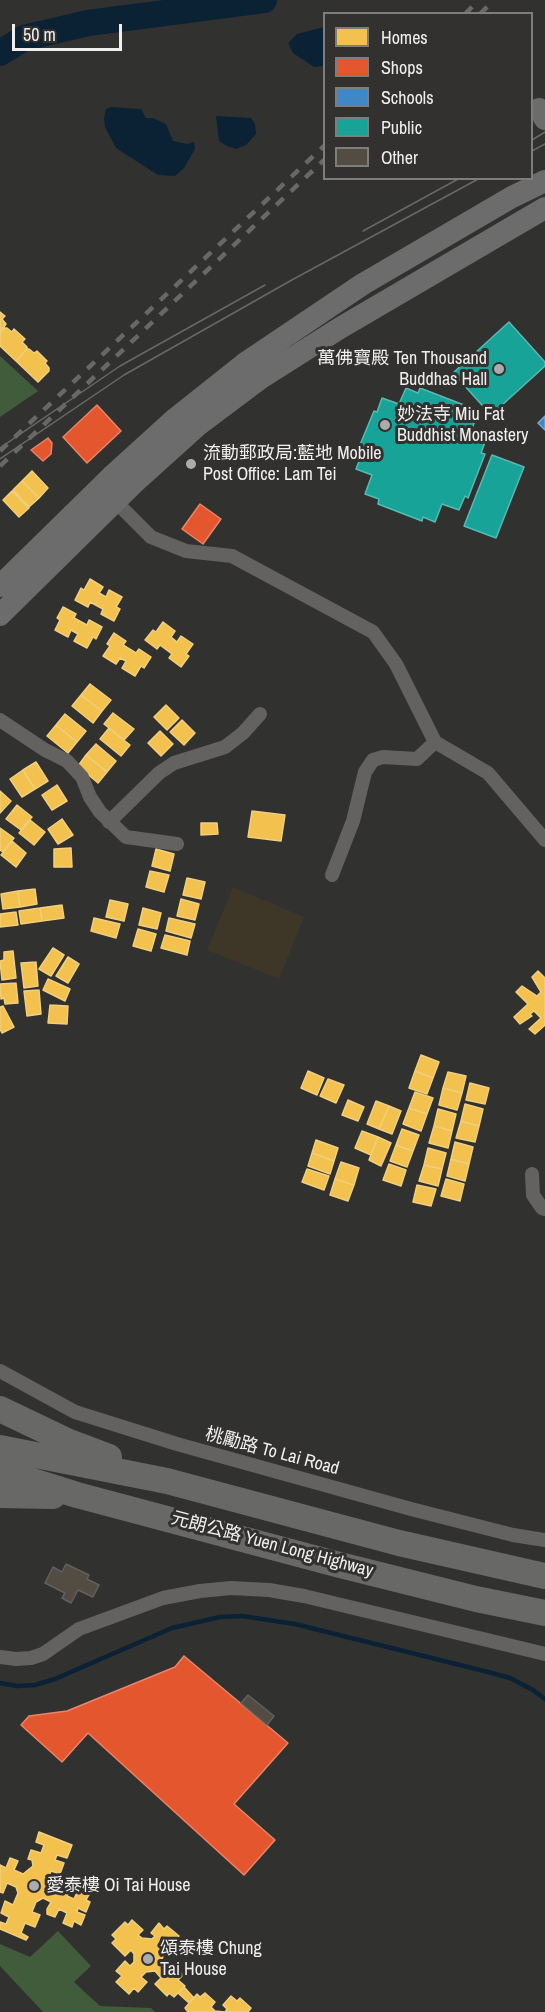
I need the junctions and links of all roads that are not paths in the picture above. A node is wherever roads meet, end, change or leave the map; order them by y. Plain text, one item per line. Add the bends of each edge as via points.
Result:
1 (545, 181) edge
2 (545, 208) edge
3 (115, 501) junction
4 (0, 586) edge
5 (0, 615) edge
6 (260, 714) dead end
7 (0, 720) edge
8 (435, 742) junction
9 (109, 822) junction
10 (545, 840) edge
11 (177, 844) dead end
12 (332, 876) dead end
13 (532, 1174) dead end
14 (545, 1209) edge
15 (0, 1371) edge
16 (0, 1409) edge
17 (0, 1448) edge
18 (0, 1472) edge
19 (167, 1481) junction
20 (0, 1495) edge
21 (77, 1496) junction
22 (545, 1540) edge
23 (545, 1576) edge
24 (545, 1613) edge
25 (545, 1654) edge
26 (0, 1657) edge

1 - 4 main road via 363,284 244,364 168,425
2 - 3 main road via 332,332 261,378 197,426
3 - 5 main road
3 - 8 street via 150,537 186,550 232,556 373,632 396,664
6 - 9 street via 225,747 174,763 159,773
7 - 9 street via 66,761 82,777 90,797
8 - 10 street via 488,773
8 - 12 street via 417,759 373,760 365,772 353,820
9 - 11 street via 126,837
13 - 14 street via 533,1195
15 - 22 street, 桃勵路 To Lai Road via 75,1412 177,1444 411,1509
16 - 19 highway
17 - 19 highway, 元朗公路 Yuen Long Highway
18 - 21 highway, 元朗公路 Yuen Long Highway
19 - 23 highway, 元朗公路 Yuen Long Highway via 399,1543
20 - 21 highway
21 - 24 highway, 元朗公路 Yuen Long Highway via 476,1599
25 - 26 street via 304,1596 231,1588 163,1598 79,1629 37,1656

